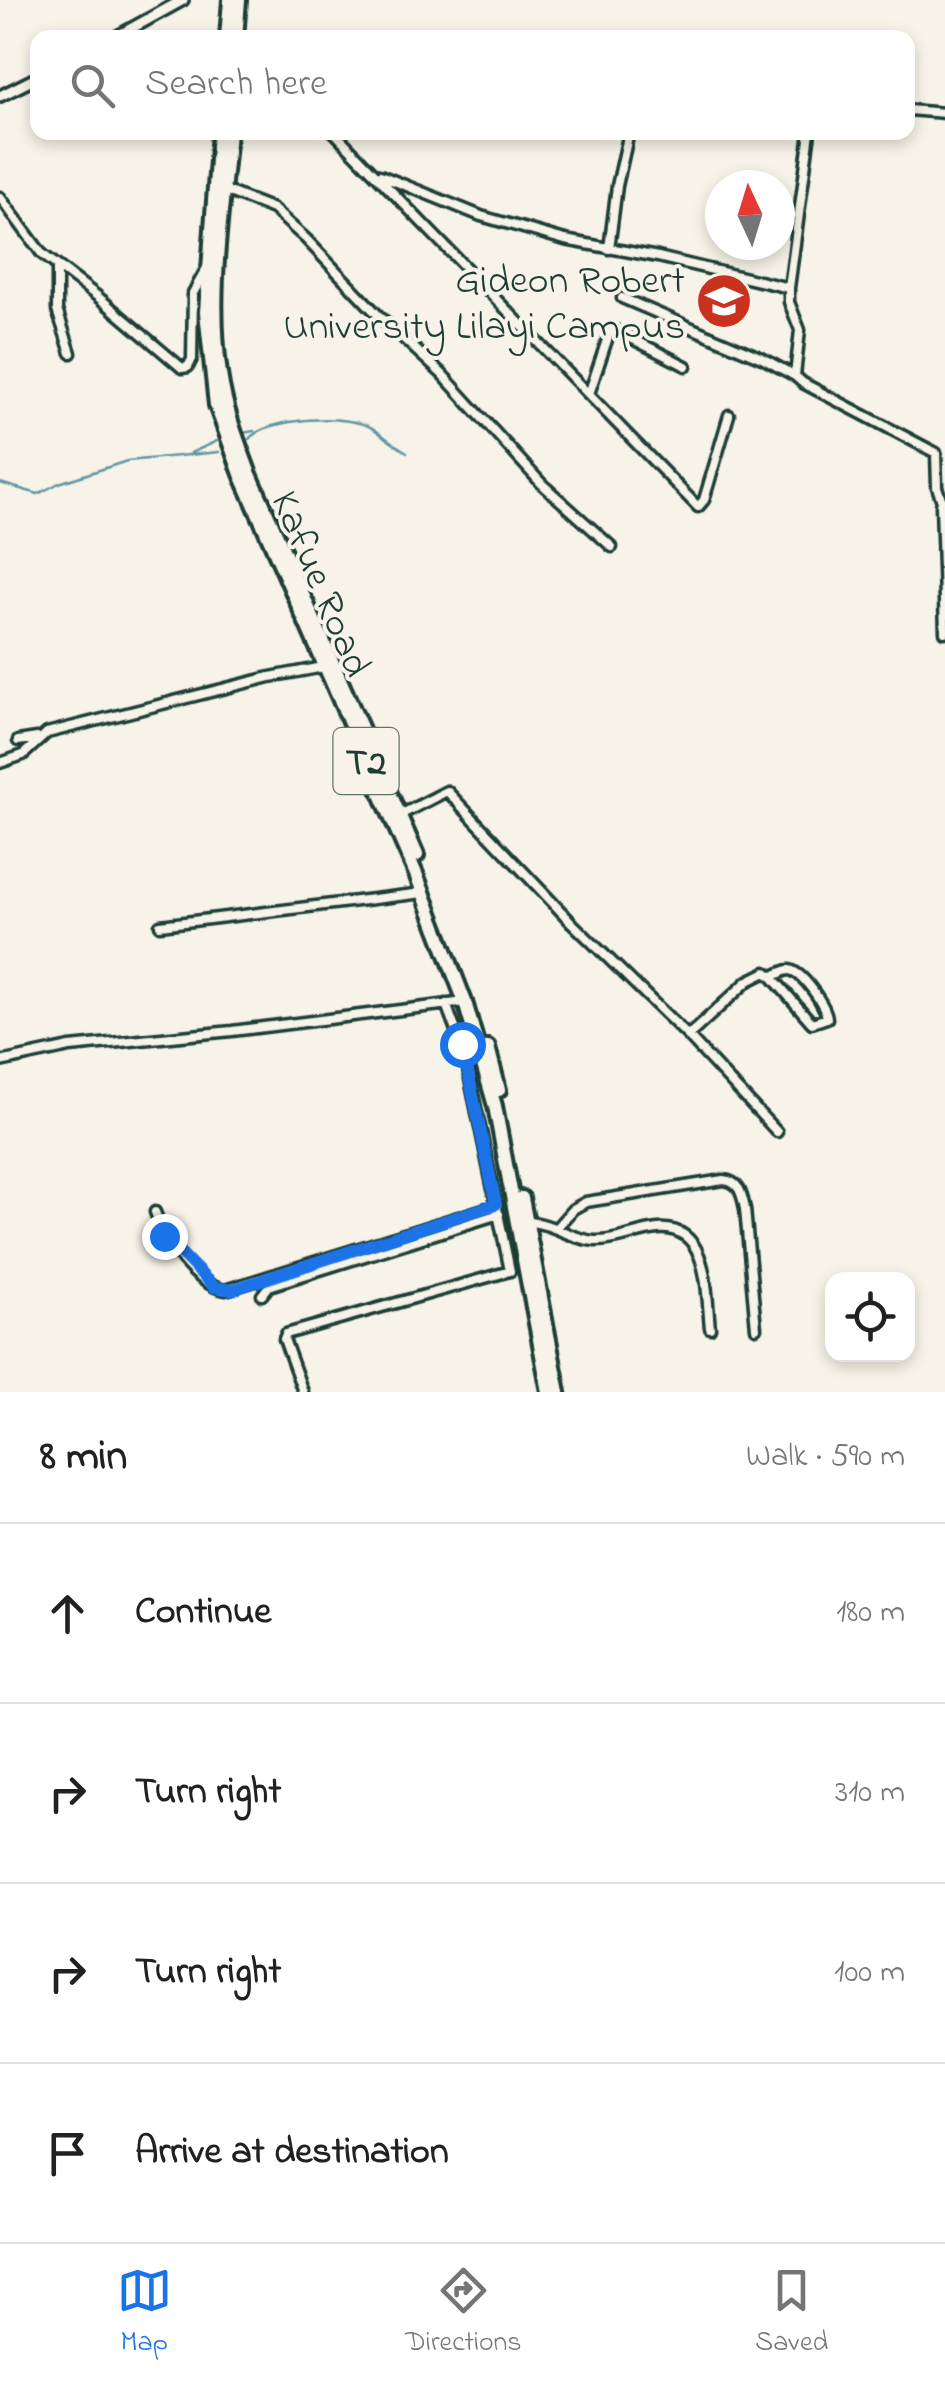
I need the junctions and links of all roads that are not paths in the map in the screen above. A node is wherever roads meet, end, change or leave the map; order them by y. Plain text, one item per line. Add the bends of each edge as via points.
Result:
1 (182, 0) edge
2 (230, 0) edge
3 (239, 0) edge
4 (128, 30) edge
5 (228, 30) edge
6 (237, 30) edge
7 (30, 81) edge
8 (0, 96) edge
9 (915, 111) edge
10 (945, 113) edge
11 (218, 140) edge
12 (228, 140) edge
13 (342, 140) edge
14 (627, 140) edge
15 (809, 140) edge
16 (374, 173) junction
17 (224, 190) junction
18 (0, 197) edge
19 (609, 249) junction
20 (57, 266) junction
21 (208, 266) junction
22 (788, 288) junction
23 (622, 298) dead end
24 (71, 352) dead end
25 (686, 366) dead end
26 (795, 376) junction
27 (589, 394) junction
28 (729, 415) dead end
29 (943, 507) edge
30 (612, 547) dead end
31 (945, 632) edge
32 (324, 667) junction
33 (37, 738) junction
34 (18, 741) dead end
35 (0, 763) edge
36 (400, 814) junction
37 (424, 892) junction
38 (160, 925) dead end
39 (772, 976) junction
40 (465, 1002) junction
41 (446, 1004) junction
42 (688, 1036) junction
43 (0, 1062) edge
44 (496, 1112) junction
45 (478, 1116) junction
46 (777, 1132) dead end
47 (515, 1205) junction
48 (498, 1209) junction
49 (155, 1212) dead end
50 (527, 1222) junction
51 (557, 1226) junction
52 (262, 1296) dead end
53 (710, 1328) dead end
54 (756, 1328) dead end
55 (549, 1391) edge
56 (303, 1392) edge

1 - 4 street
2 - 5 highway
3 - 6 highway
7 - 8 street
9 - 10 street
11 - 21 highway, Kafue Road / T2
12 - 17 highway, Kafue Road / T2
13 - 16 street
14 - 19 street
15 - 22 street
16 - 19 street via 480,216
16 - 27 street
17 - 30 street via 273,209 295,229 542,484
17 - 36 highway, Kafue Road / T2 via 216,317 229,418
18 - 20 street
19 - 22 street
20 - 21 street via 182,368 192,359 194,293
20 - 24 street via 58,310
21 - 32 highway, Kafue Road / T2 via 207,336 220,421
22 - 26 street via 800,330
23 - 26 street
25 - 27 street via 612,328
26 - 29 street via 936,453
27 - 28 street via 698,506
29 - 31 street
32 - 33 street
32 - 37 highway, Kafue Road / T2
33 - 34 street
33 - 35 street via 23,754
36 - 42 street via 447,791
36 - 50 highway, Kafue Road / T2 via 480,1021
37 - 38 street
37 - 40 highway, Kafue Road / T2
39 - 39 street via 812,1023 827,1018 824,1003 795,972
39 - 42 street via 755,976
40 - 41 street
40 - 44 highway, Kafue Road / T2
41 - 43 street via 70,1047
41 - 45 street
42 - 46 street
44 - 45 street
44 - 47 highway, Kafue Road / T2
45 - 48 street
47 - 48 street
47 - 55 highway, Kafue Road / T2
48 - 49 street via 225,1290 200,1276 168,1242
48 - 52 street via 269,1286
48 - 56 street via 510,1271 286,1334
50 - 51 street
50 - 55 highway, Kafue Road / T2
51 - 53 street via 592,1241 665,1229 692,1241
51 - 54 street via 578,1204 733,1182 745,1209

